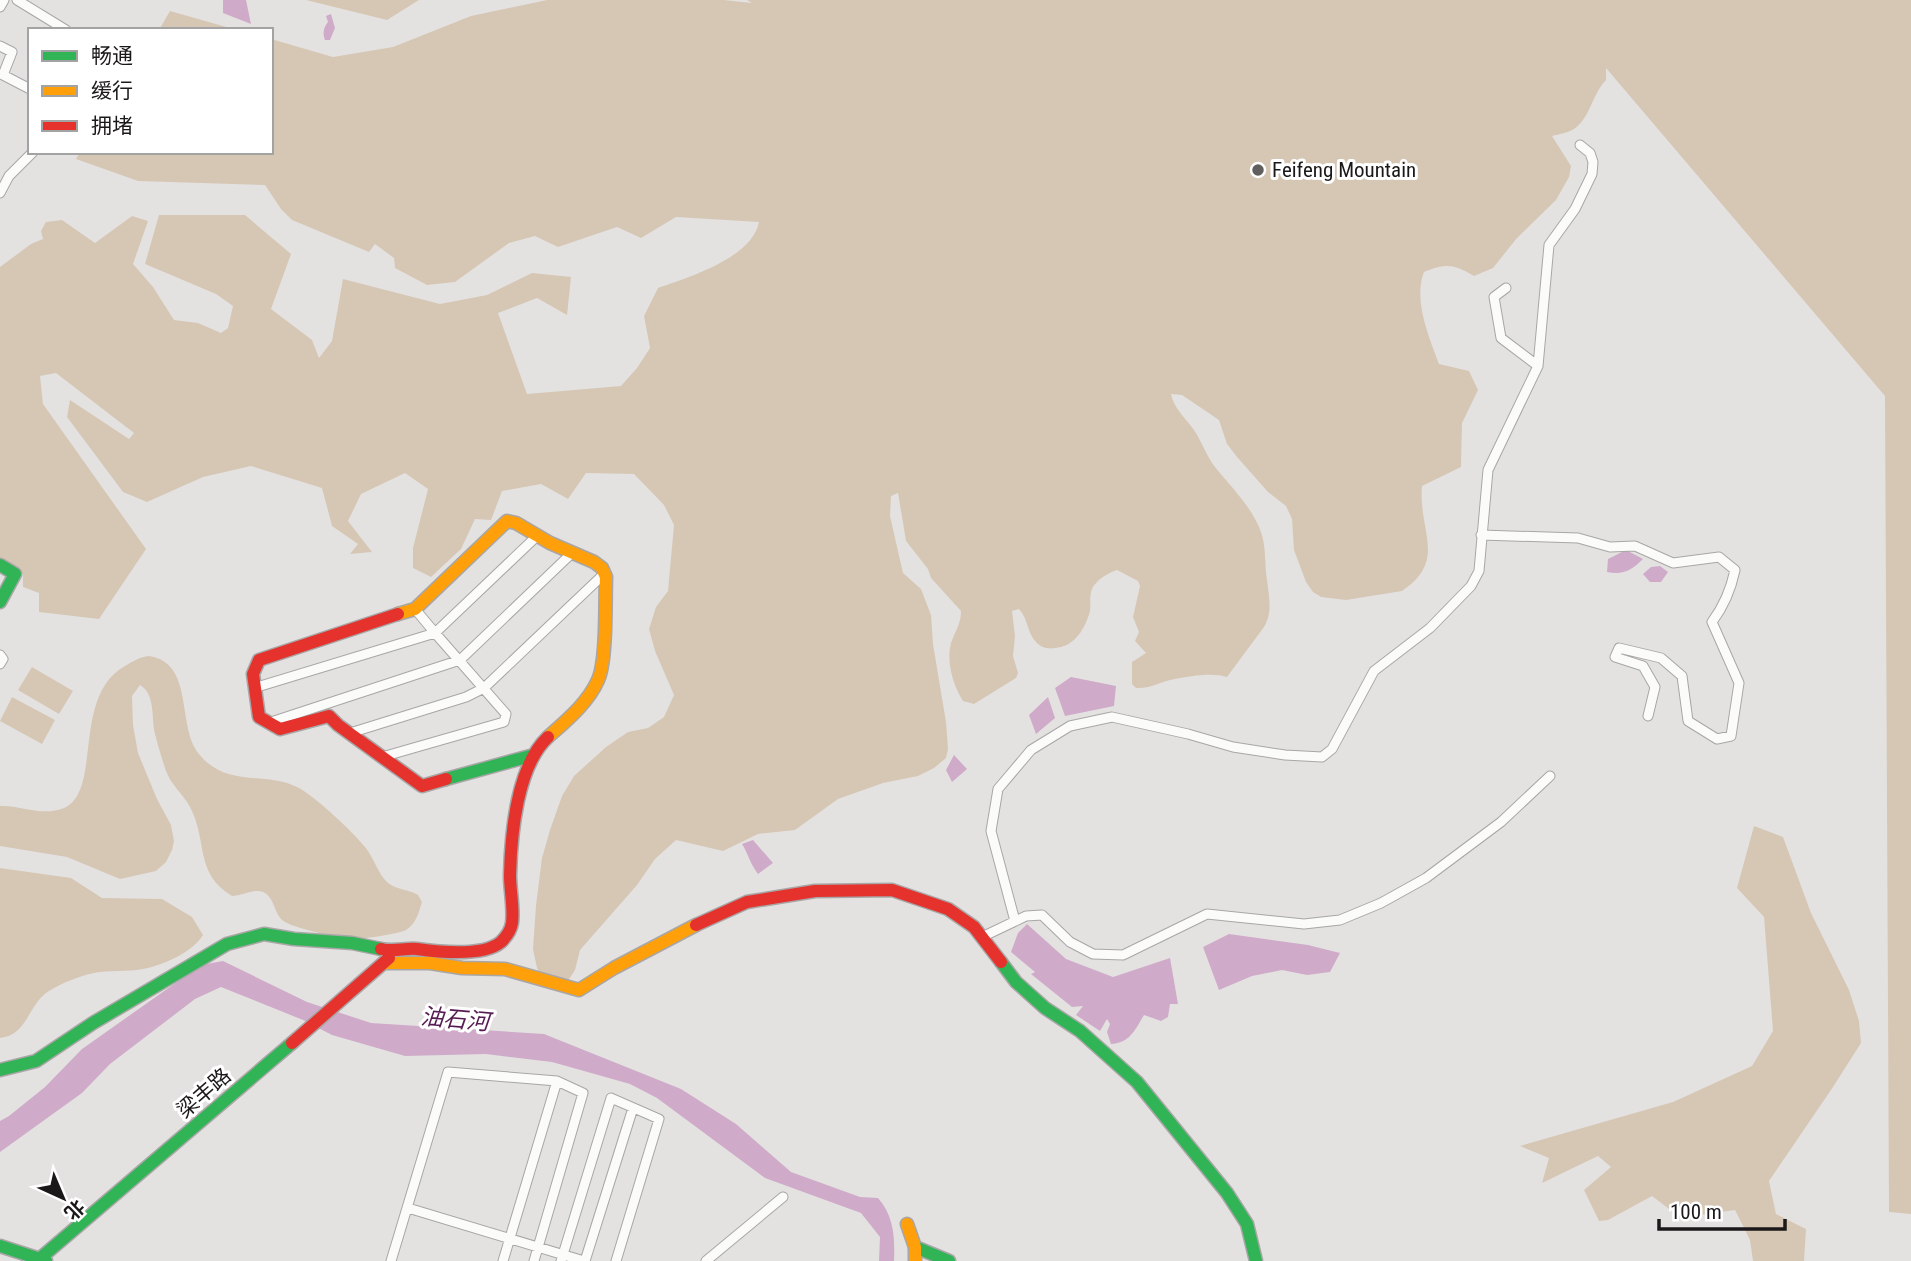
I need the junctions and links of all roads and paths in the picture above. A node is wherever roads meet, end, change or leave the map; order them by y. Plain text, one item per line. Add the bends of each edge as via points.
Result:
1 (4, 0) edge
2 (17, 0) edge
3 (0, 8) edge
4 (63, 28) edge
5 (0, 46) edge
6 (28, 88) edge
7 (1580, 145) dead end
8 (31, 154) edge
9 (0, 193) edge
10 (1506, 288) dead end
11 (1538, 366) junction
12 (1481, 535) junction
13 (538, 536) junction
14 (572, 553) junction
15 (0, 565) edge
16 (604, 574) junction
17 (0, 602) edge
18 (415, 609) junction
19 (435, 633) junction
20 (0, 655) edge
21 (460, 660) junction
22 (0, 664) edge
23 (254, 688) junction
24 (484, 688) junction
25 (1648, 716) dead end
26 (268, 723) junction
27 (350, 733) junction
28 (534, 755) junction
29 (382, 757) junction
30 (1550, 776) dead end
31 (1015, 921) junction
32 (982, 937) junction
33 (394, 952) junction
34 (384, 963) junction
35 (0, 1070) edge
36 (557, 1081) junction
37 (633, 1108) junction
38 (783, 1197) dead end
39 (408, 1208) junction
40 (907, 1224) dead end
41 (509, 1238) junction
42 (0, 1246) edge
43 (538, 1247) junction
44 (915, 1247) junction
45 (562, 1258) edge
46 (41, 1260) edge
47 (391, 1261) edge
48 (503, 1261) edge
49 (534, 1261) edge
50 (585, 1261) edge
51 (616, 1261) edge
52 (706, 1261) edge
53 (915, 1261) edge
54 (948, 1261) edge
55 (1256, 1261) edge

1 - 3 street
2 - 4 street
5 - 6 street via 12,52 4,75
7 - 11 street via 1590,153 1592,174 1575,209 1549,245
8 - 9 street via 9,176
10 - 11 street via 1494,297 1501,338
11 - 12 street via 1488,470
12 - 25 street via 1578,538 1610,547 1635,546 1673,563 1719,557 1735,570 1712,622 1739,683 1731,736 1717,739 1688,721 1682,676 1661,659 1619,649 1615,657 1643,666 1655,687
12 - 31 street via 1479,571 1471,586 1430,628 1374,671 1332,749 1322,757 1233,747 1112,717 1070,726 1031,750 998,789 991,831
13 - 14 street
13 - 18 street via 507,522
13 - 19 street
14 - 16 street via 594,562
14 - 21 street
15 - 17 street via 15,574
16 - 24 street
16 - 28 street via 598,680 578,709
18 - 19 street
18 - 23 street via 259,660
19 - 21 street
19 - 23 street
20 - 22 street
21 - 24 street
21 - 26 street
23 - 26 street via 259,717
24 - 27 street
24 - 29 street via 506,713 504,722
26 - 27 street via 280,729 329,716
27 - 29 street
28 - 29 street via 422,786
28 - 33 street via 514,824 508,934 492,947 450,953 406,948
30 - 31 street via 1501,822 1426,878 1340,920 1304,924 1207,914 1123,955 1093,954 1070,942 1042,915
31 - 32 street
32 - 34 street via 948,909 892,890 815,891 747,902 579,990 505,970
32 - 55 street via 1016,982 1137,1082 1227,1193 1247,1224
33 - 34 street, 梁丰路
33 - 35 street via 264,933 227,944 36,1061
34 - 46 street, 梁丰路
36 - 39 street via 449,1072
36 - 41 street
36 - 43 street via 583,1093
37 - 45 street via 611,1098
37 - 50 street
37 - 51 street via 659,1119
38 - 52 street
39 - 41 street
39 - 47 street
40 - 44 street
41 - 43 street
41 - 48 street
42 - 46 street
43 - 45 street
43 - 49 street
44 - 53 street
44 - 54 street
45 - 50 street

